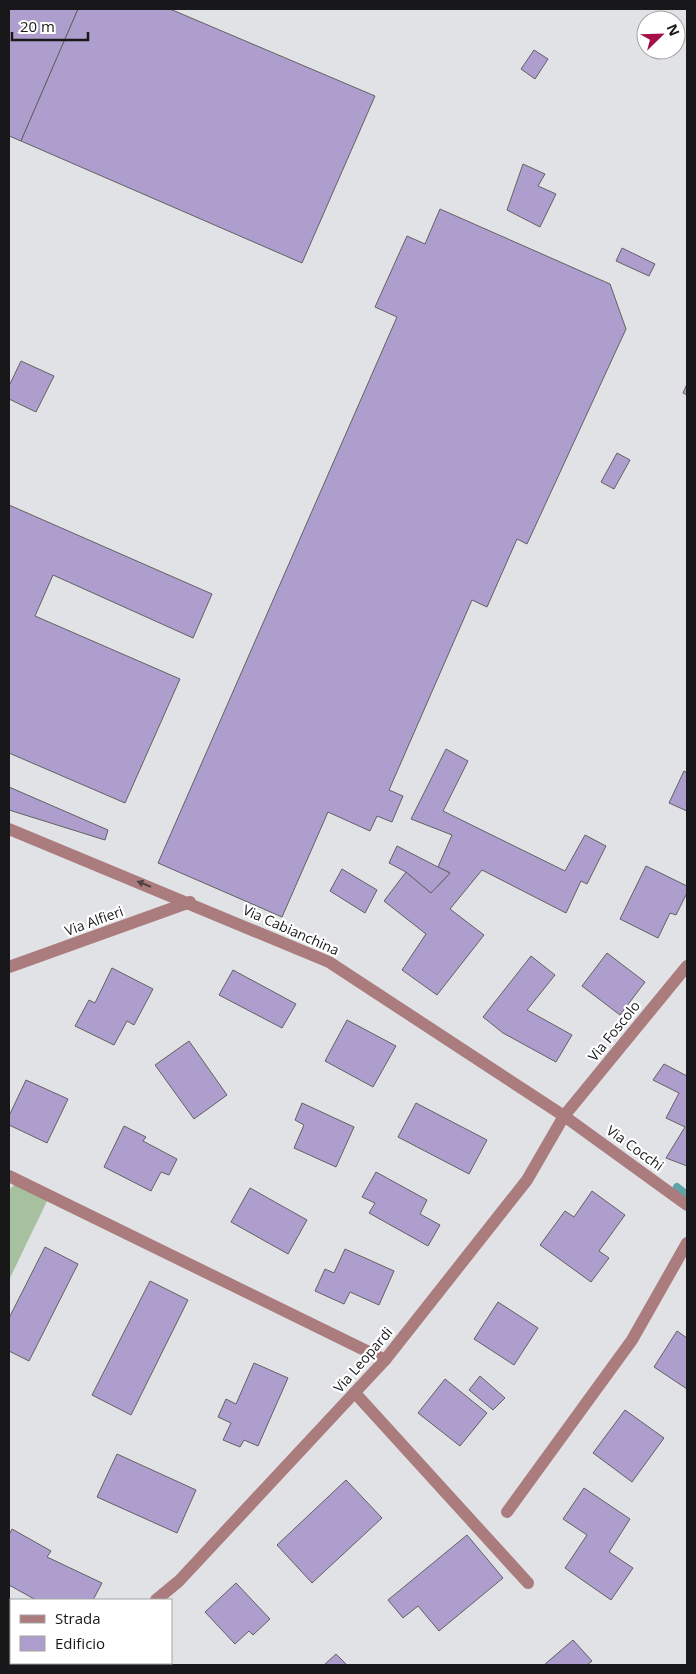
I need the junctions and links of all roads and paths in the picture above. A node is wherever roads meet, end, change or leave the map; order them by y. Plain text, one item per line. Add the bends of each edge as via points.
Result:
1 (9, 829) edge
2 (190, 902) junction
3 (687, 966) edge
4 (9, 967) edge
5 (564, 1116) junction
6 (9, 1176) edge
7 (687, 1205) edge
8 (687, 1244) edge
9 (385, 1360) junction
10 (355, 1393) junction
11 (507, 1512) dead end
12 (528, 1583) dead end
13 (157, 1599) edge

2 -> 1 street, Via Cabianchina
2 - 4 street, Via Alfieri
2 - 5 street, Via Cabianchina via 329,962
3 - 5 street, Via Foscolo
5 - 7 street, Via Cocchi
5 - 9 street, Via Leopardi via 527,1180
6 - 9 street
8 - 11 street via 632,1340
9 - 10 street, Via Leopardi
10 - 12 street
10 - 13 street, Via Leopardi via 179,1581

